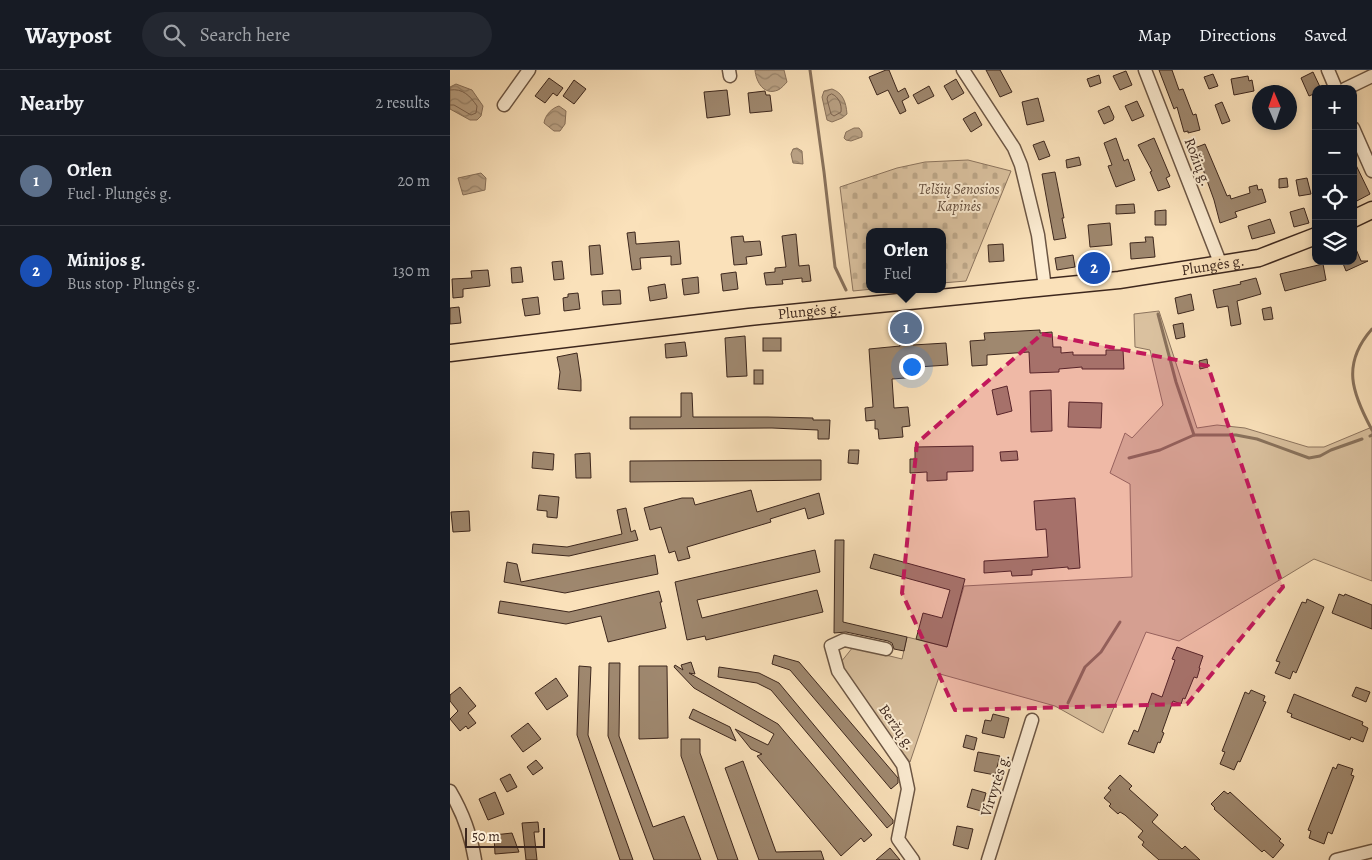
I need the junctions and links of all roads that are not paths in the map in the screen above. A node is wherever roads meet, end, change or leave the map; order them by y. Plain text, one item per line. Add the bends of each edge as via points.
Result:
1 (528, 70) edge
2 (963, 70) edge
3 (1145, 70) edge
4 (1328, 70) edge
5 (1372, 76) edge
6 (1334, 85) edge
7 (1353, 85) edge
8 (504, 105) dead end
9 (1354, 130) edge
10 (1372, 171) edge
11 (1372, 210) edge
12 (1357, 217) edge
13 (1312, 238) edge
14 (1221, 265) junction
15 (1046, 288) junction
16 (450, 353) edge
17 (886, 648) dead end
18 (1032, 720) dead end
19 (450, 791) edge
20 (1372, 851) edge
21 (475, 860) edge
22 (914, 860) edge
23 (988, 860) edge
24 (1336, 860) edge

1 - 8 street
2 - 15 street via 1014,148 1038,235
3 - 14 street, Rožių g.
4 - 6 street
5 - 7 street
9 - 10 street
11 - 12 main road
13 - 14 main road, Plungės g. via 1259,258
14 - 15 main road, Plungės g.
15 - 16 main road, Plungės g. via 749,317
17 - 22 street, Beržų g. via 844,640 831,646 838,671 903,765 908,789 898,839
18 - 23 street, Virvytės g.
19 - 21 street via 468,829
20 - 24 street

